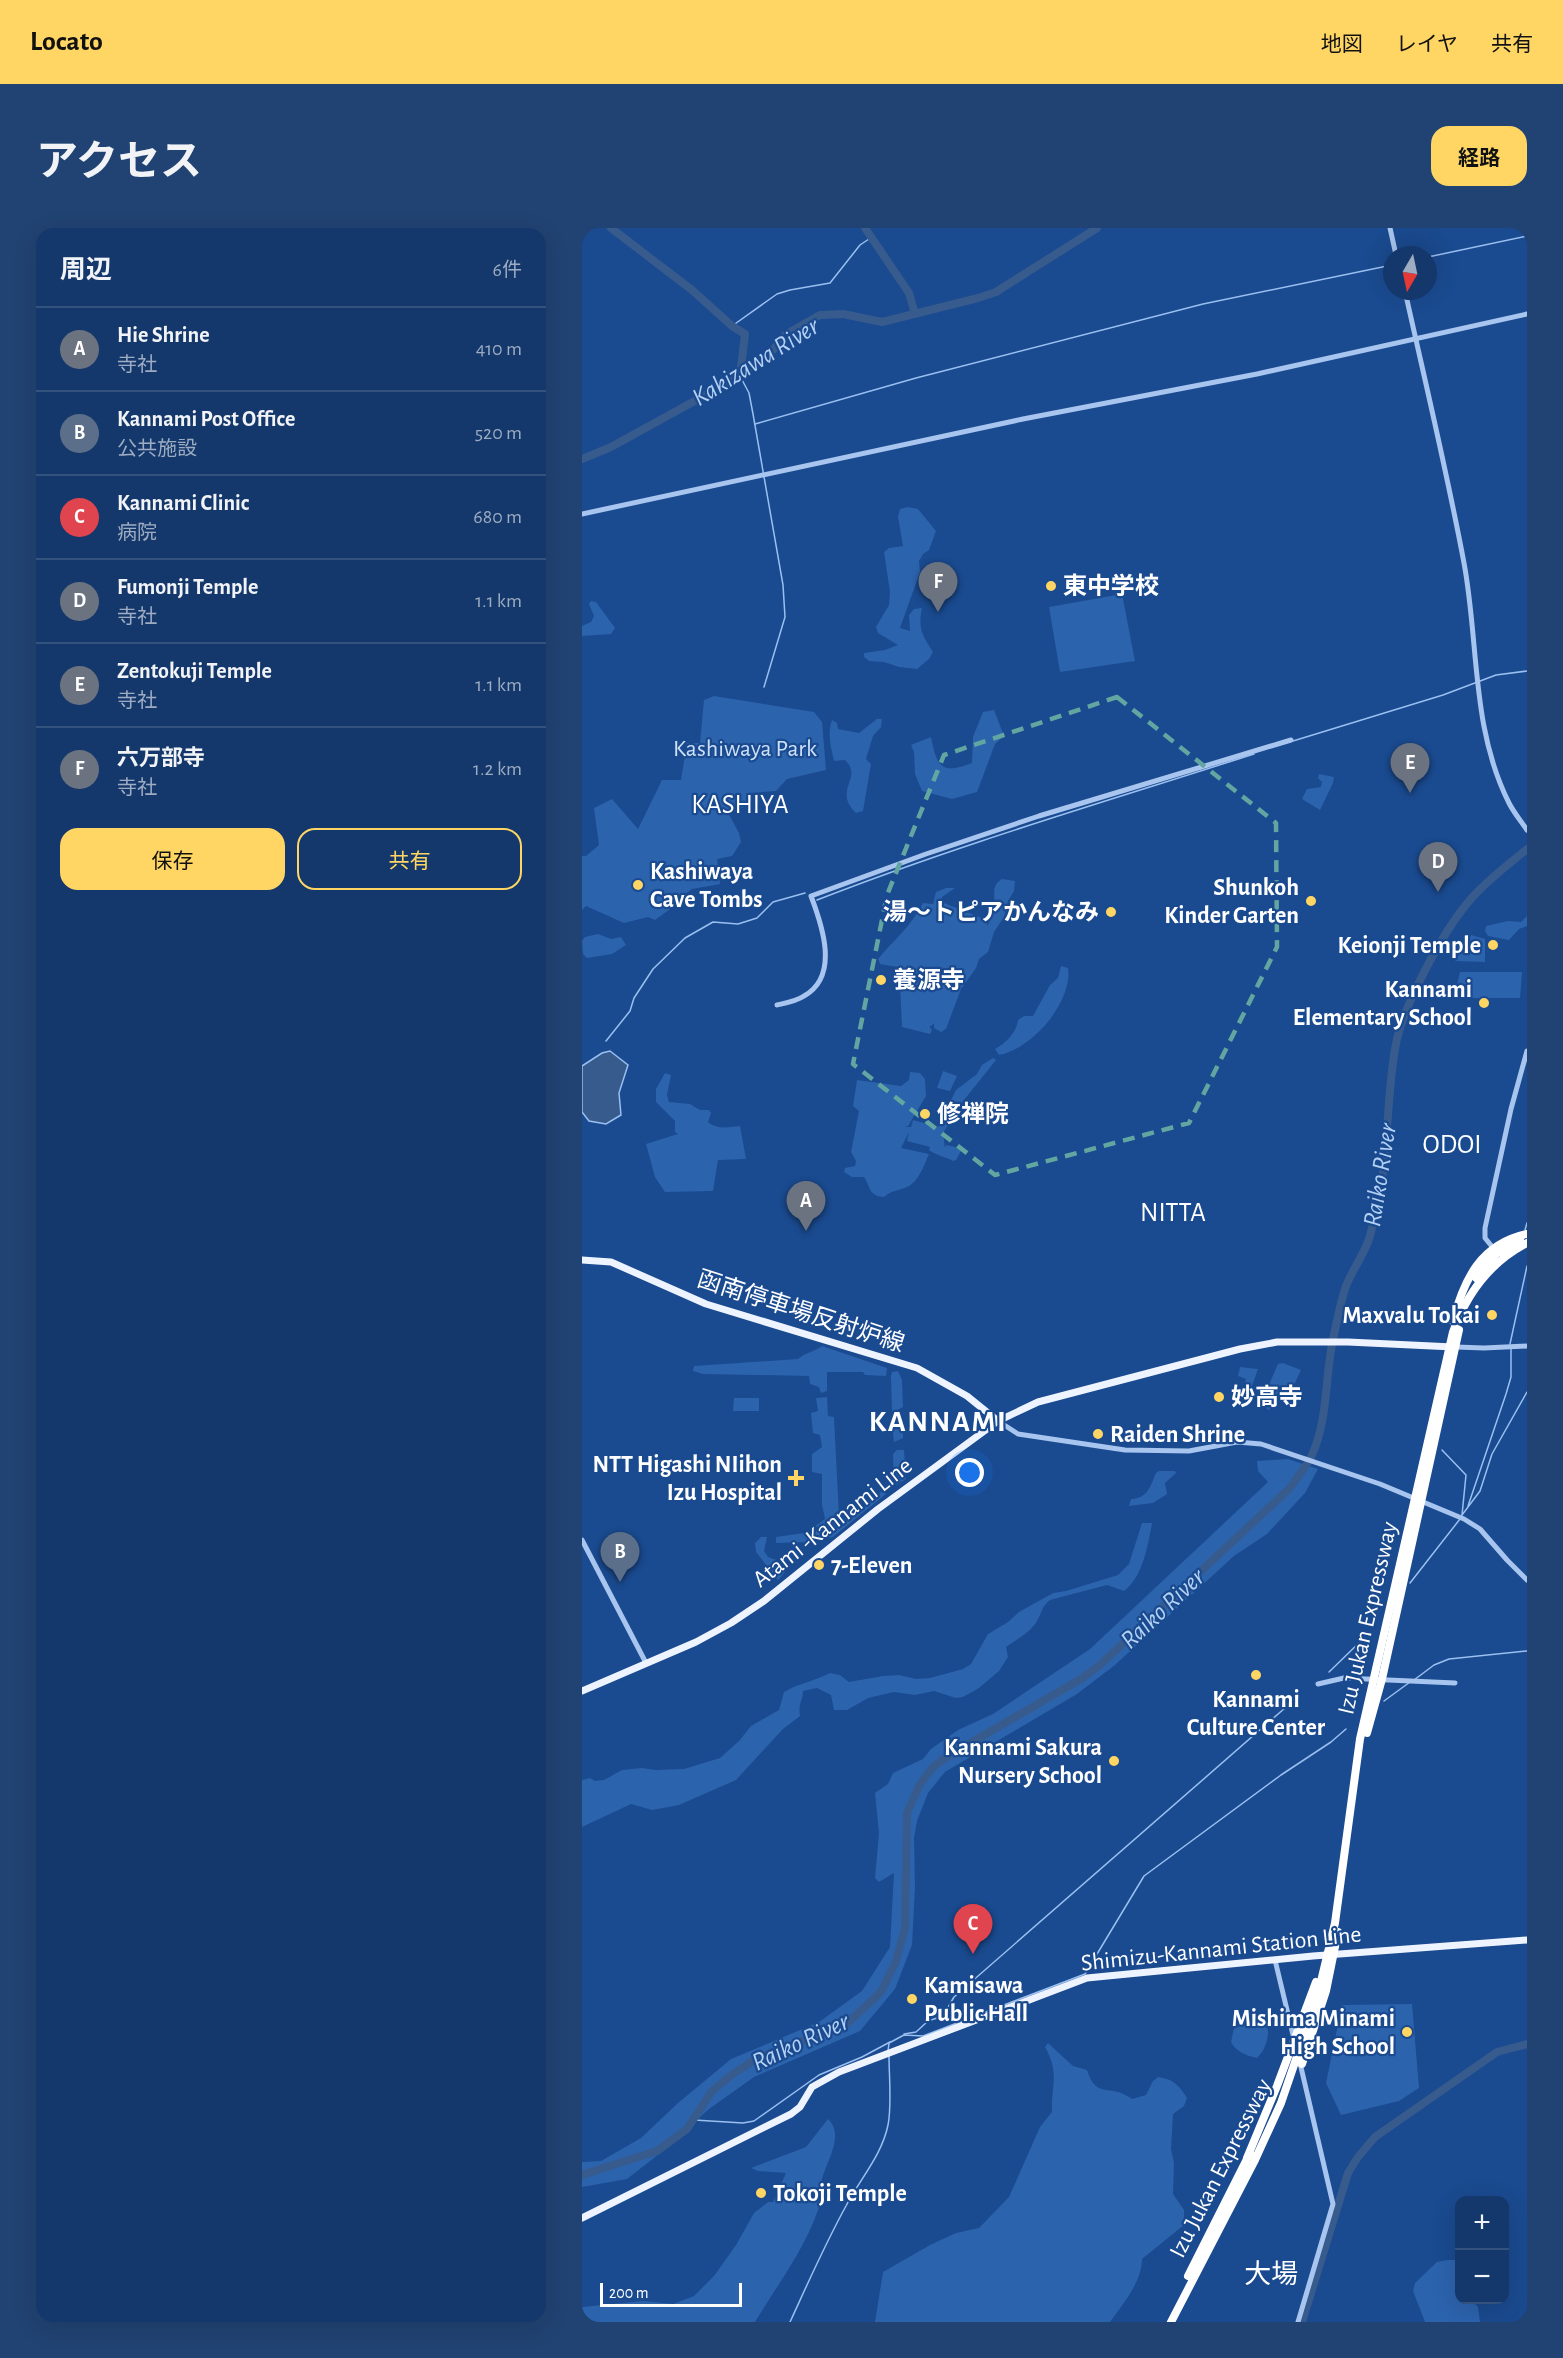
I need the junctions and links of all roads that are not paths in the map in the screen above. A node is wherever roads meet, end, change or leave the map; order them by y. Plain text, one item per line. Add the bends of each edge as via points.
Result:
1 (1390, 228) edge
2 (1394, 246) edge
3 (1407, 300) edge
4 (1527, 314) edge
5 (1415, 338) junction
6 (582, 514) edge
7 (1291, 740) dead end
8 (1526, 829) edge
9 (777, 1005) dead end
10 (1527, 1052) edge
11 (1527, 1234) edge
12 (1527, 1242) edge
13 (1495, 1250) junction
14 (582, 1260) edge
15 (1446, 1346) junction
16 (1527, 1346) edge
17 (1456, 1347) junction
18 (998, 1421) junction
19 (1412, 1496) junction
20 (1422, 1500) junction
21 (582, 1540) edge
22 (1527, 1580) edge
23 (646, 1663) junction
24 (1367, 1678) junction
25 (1382, 1679) junction
26 (1455, 1683) dead end
27 (1318, 1684) dead end
28 (582, 1691) edge
29 (1527, 1940) edge
30 (1335, 1955) junction
31 (1323, 1956) junction
32 (1275, 1960) junction
33 (1284, 2089) junction
34 (1250, 2160) junction
35 (582, 2218) edge
36 (1205, 2248) junction
37 (1166, 2322) edge
38 (1171, 2322) edge
39 (1298, 2322) edge

1 - 2 street
3 - 5 street
4 - 5 street
5 - 6 street
5 - 8 street via 1464,562 1483,726 1503,789
7 - 9 street via 1039,816 811,897 826,946 822,973 804,996
10 - 13 street via 1485,1228 1485,1238
11 - 13 highway
12 - 13 highway
12 - 33 highway, Izu Jukan Expressway via 1481,1279 1454,1332 1368,1701 1335,1923 1307,2031
13 - 15 highway via 1485,1255 1469,1276
13 - 17 highway via 1466,1300
14 - 18 main road, 函南停車場反射炉線 via 617,1264 706,1304 917,1368 967,1396
15 - 17 main road, Atami -Kannami Line
15 - 18 main road, Atami -Kannami Line via 1277,1342 1038,1402
15 - 19 highway
16 - 17 street
17 - 20 highway
18 - 19 street via 1018,1434 1125,1450 1189,1451 1237,1442 1261,1444
18 - 23 main road, Atami -Kannami Line via 891,1499 764,1601 696,1642
19 - 20 street
19 - 24 highway
20 - 22 street via 1480,1528
20 - 25 highway
21 - 23 street
23 - 28 main road, Atami -Kannami Line
24 - 25 street
24 - 27 street
24 - 31 highway via 1350,1766
25 - 26 street
25 - 30 highway via 1362,1757
29 - 30 main road, Shimizu-Kannami Station Line
30 - 31 main road, Shimizu-Kannami Station Line
30 - 33 highway via 1318,2017
31 - 32 main road, Shimizu-Kannami Station Line
31 - 33 highway
32 - 35 main road, Shimizu-Kannami Station Line via 1086,1978 1024,2000 839,2072 812,2087 791,2114
32 - 39 street via 1333,2204
33 - 34 highway
33 - 34 highway
34 - 36 highway, Izu Jukan Expressway
36 - 37 highway, Izu Jukan Expressway
36 - 38 highway, Izu Jukan Expressway

